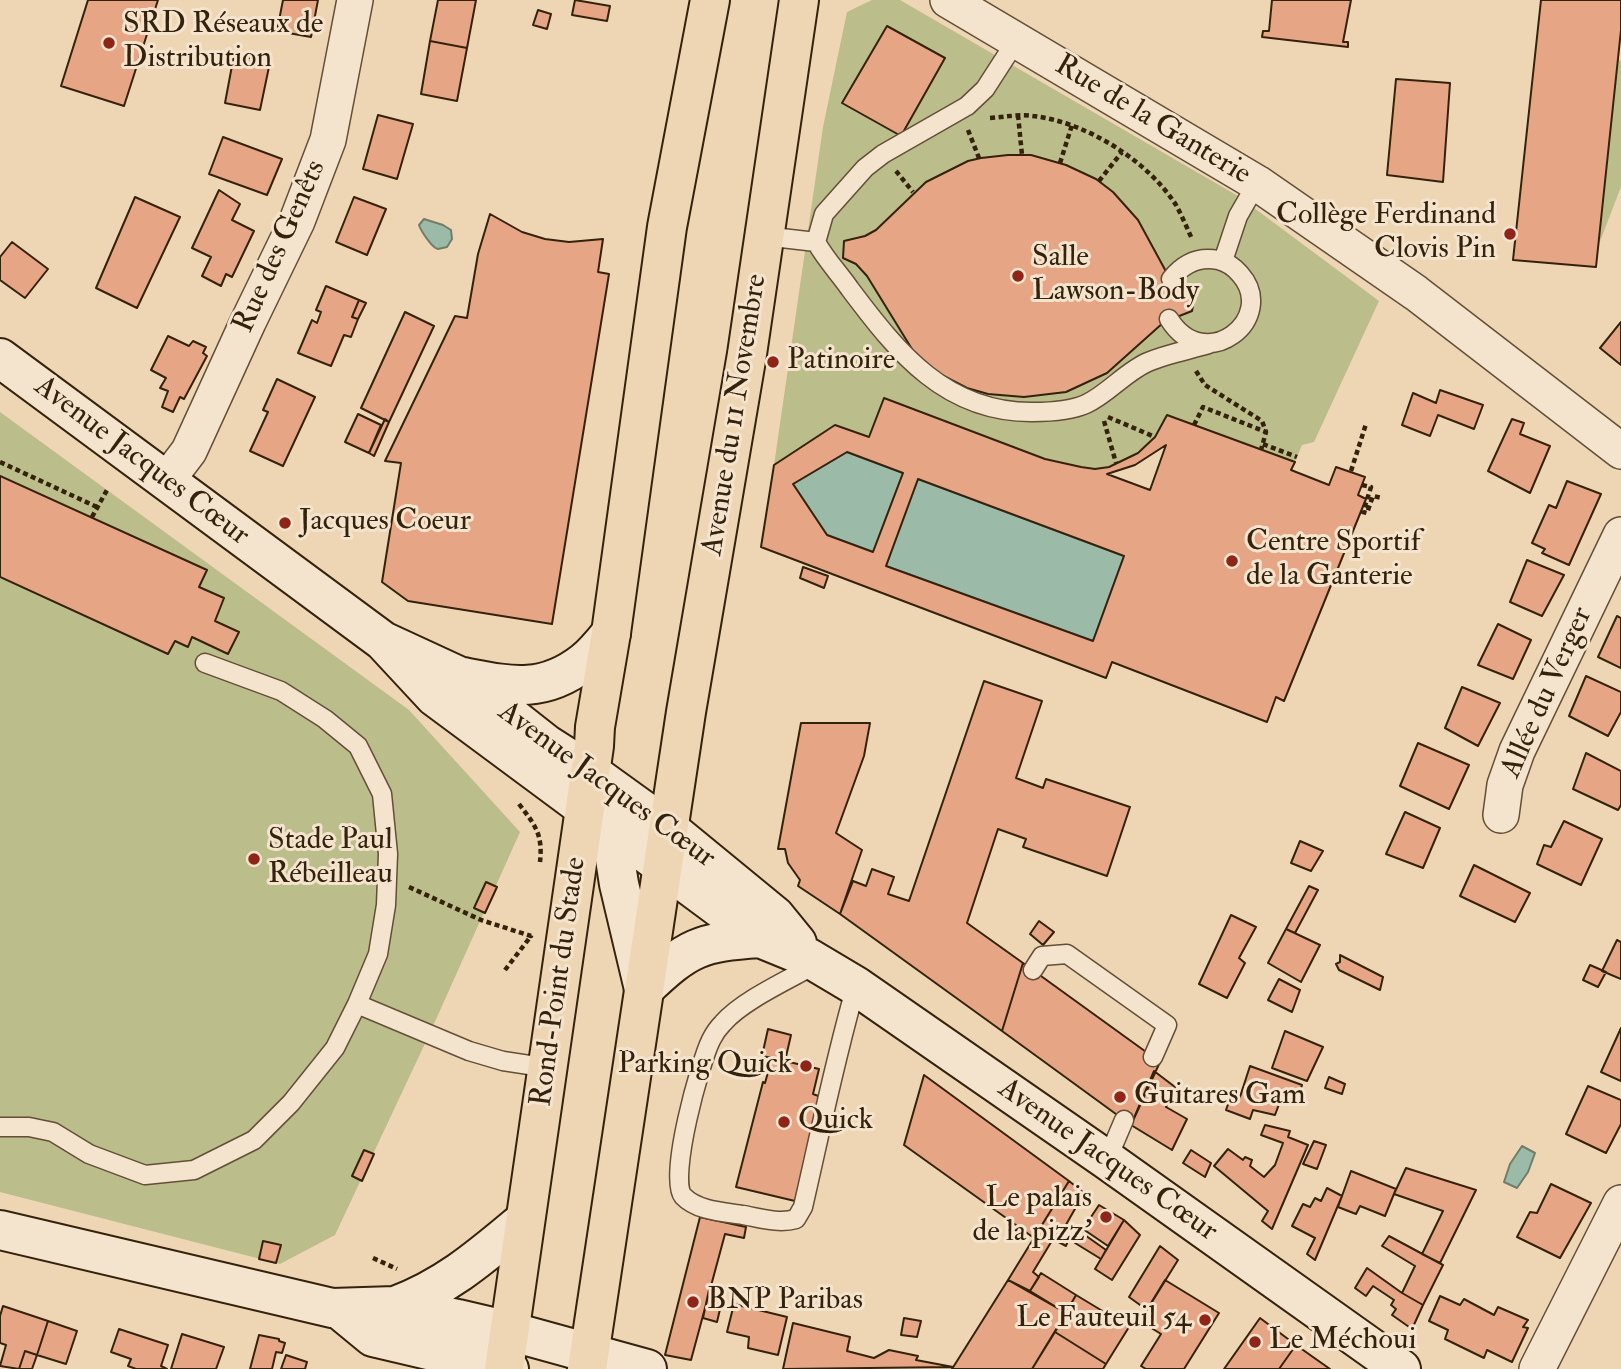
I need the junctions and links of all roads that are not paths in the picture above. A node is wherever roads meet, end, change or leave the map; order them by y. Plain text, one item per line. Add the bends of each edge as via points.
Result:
1 (355, 0) edge
2 (710, 0) edge
3 (799, 0) edge
4 (948, 0) edge
5 (1016, 41) junction
6 (1257, 183) junction
7 (764, 236) junction
8 (816, 242) junction
9 (1223, 261) junction
10 (1171, 279) dead end
11 (1169, 319) dead end
12 (1201, 346) junction
13 (0, 358) edge
14 (1621, 451) edge
15 (167, 480) junction
16 (1621, 535) edge
17 (611, 634) junction
18 (383, 641) junction
19 (205, 663) dead end
20 (461, 677) junction
21 (595, 802) junction
22 (1501, 815) dead end
23 (669, 829) junction
24 (663, 868) junction
25 (760, 938) junction
26 (814, 961) junction
27 (1033, 970) dead end
28 (856, 986) junction
29 (644, 989) junction
30 (357, 1004) junction
31 (1153, 1057) dead end
32 (549, 1068) junction
33 (1124, 1120) dead end
34 (0, 1127) edge
35 (1107, 1160) junction
36 (1621, 1203) edge
37 (525, 1220) junction
38 (0, 1230) edge
39 (395, 1306) junction
40 (339, 1309) junction
41 (509, 1331) junction
42 (588, 1361) edge
43 (511, 1369) edge
44 (647, 1369) edge
45 (1401, 1369) edge
46 (1536, 1369) edge

1 - 15 street, Rue des Genêts via 328,140 298,222 188,451
2 - 17 main road via 667,227
3 - 7 main road, Avenue du 11 Novembre
4 - 5 street, Rue de la Ganterie
5 - 6 street, Rue de la Ganterie
5 - 8 lane via 985,89 967,106 865,168 824,214
6 - 9 lane via 1238,216
6 - 14 street, Rue de la Ganterie via 1416,293
7 - 8 lane
7 - 23 main road, Avenue du 11 Novembre
8 - 12 lane via 863,307 912,363 947,390 989,407 1012,412 1066,410 1086,404 1148,362
9 - 10 lane via 1189,263
9 - 12 lane via 1234,267 1249,289 1249,314 1234,335
11 - 12 lane via 1176,330
13 - 15 main road, Avenue Jacques Cœur
15 - 18 main road, Avenue Jacques Cœur
16 - 22 street, Allée du Verger via 1517,751
17 - 20 main road via 585,662 541,685 505,685
17 - 21 main road, Rond-Point du Stade via 595,727
18 - 20 main road, Avenue Jacques Cœur
18 - 21 main road, Avenue Jacques Cœur via 435,697
19 - 30 lane via 282,691 325,719 358,746 382,793 388,854 386,905 377,954
20 - 21 main road, Avenue Jacques Cœur via 546,744
21 - 23 main road, Avenue Jacques Cœur
21 - 24 main road, Avenue Jacques Cœur
21 - 29 main road
21 - 32 main road, Rond-Point du Stade
23 - 24 main road
23 - 26 main road, Avenue Jacques Cœur via 775,916
24 - 25 main road, Avenue Jacques Cœur
24 - 29 main road
25 - 26 main road, Avenue Jacques Cœur
25 - 29 main road via 702,945
26 - 28 main road, Avenue Jacques Cœur
26 - 28 lane via 743,1004 710,1041 680,1152 679,1189 691,1202 706,1209 780,1221 796,1219 803,1207
27 - 31 lane via 1042,956 1067,954 1167,1025
28 - 35 main road, Avenue Jacques Cœur
29 - 42 main road
30 - 32 lane via 469,1051 503,1062
30 - 34 lane via 335,1048 282,1112 254,1140 194,1170 145,1175 89,1154 53,1132
32 - 37 main road, Rond-Point du Stade
33 - 35 lane
35 - 45 main road, Avenue Jacques Cœur
36 - 46 street
37 - 39 main road via 456,1276
37 - 41 main road, Rond-Point du Stade
38 - 40 main road
39 - 40 main road
39 - 41 main road
40 - 43 main road via 373,1337
41 - 42 main road
41 - 43 main road, Rond-Point du Stade
42 - 44 main road

